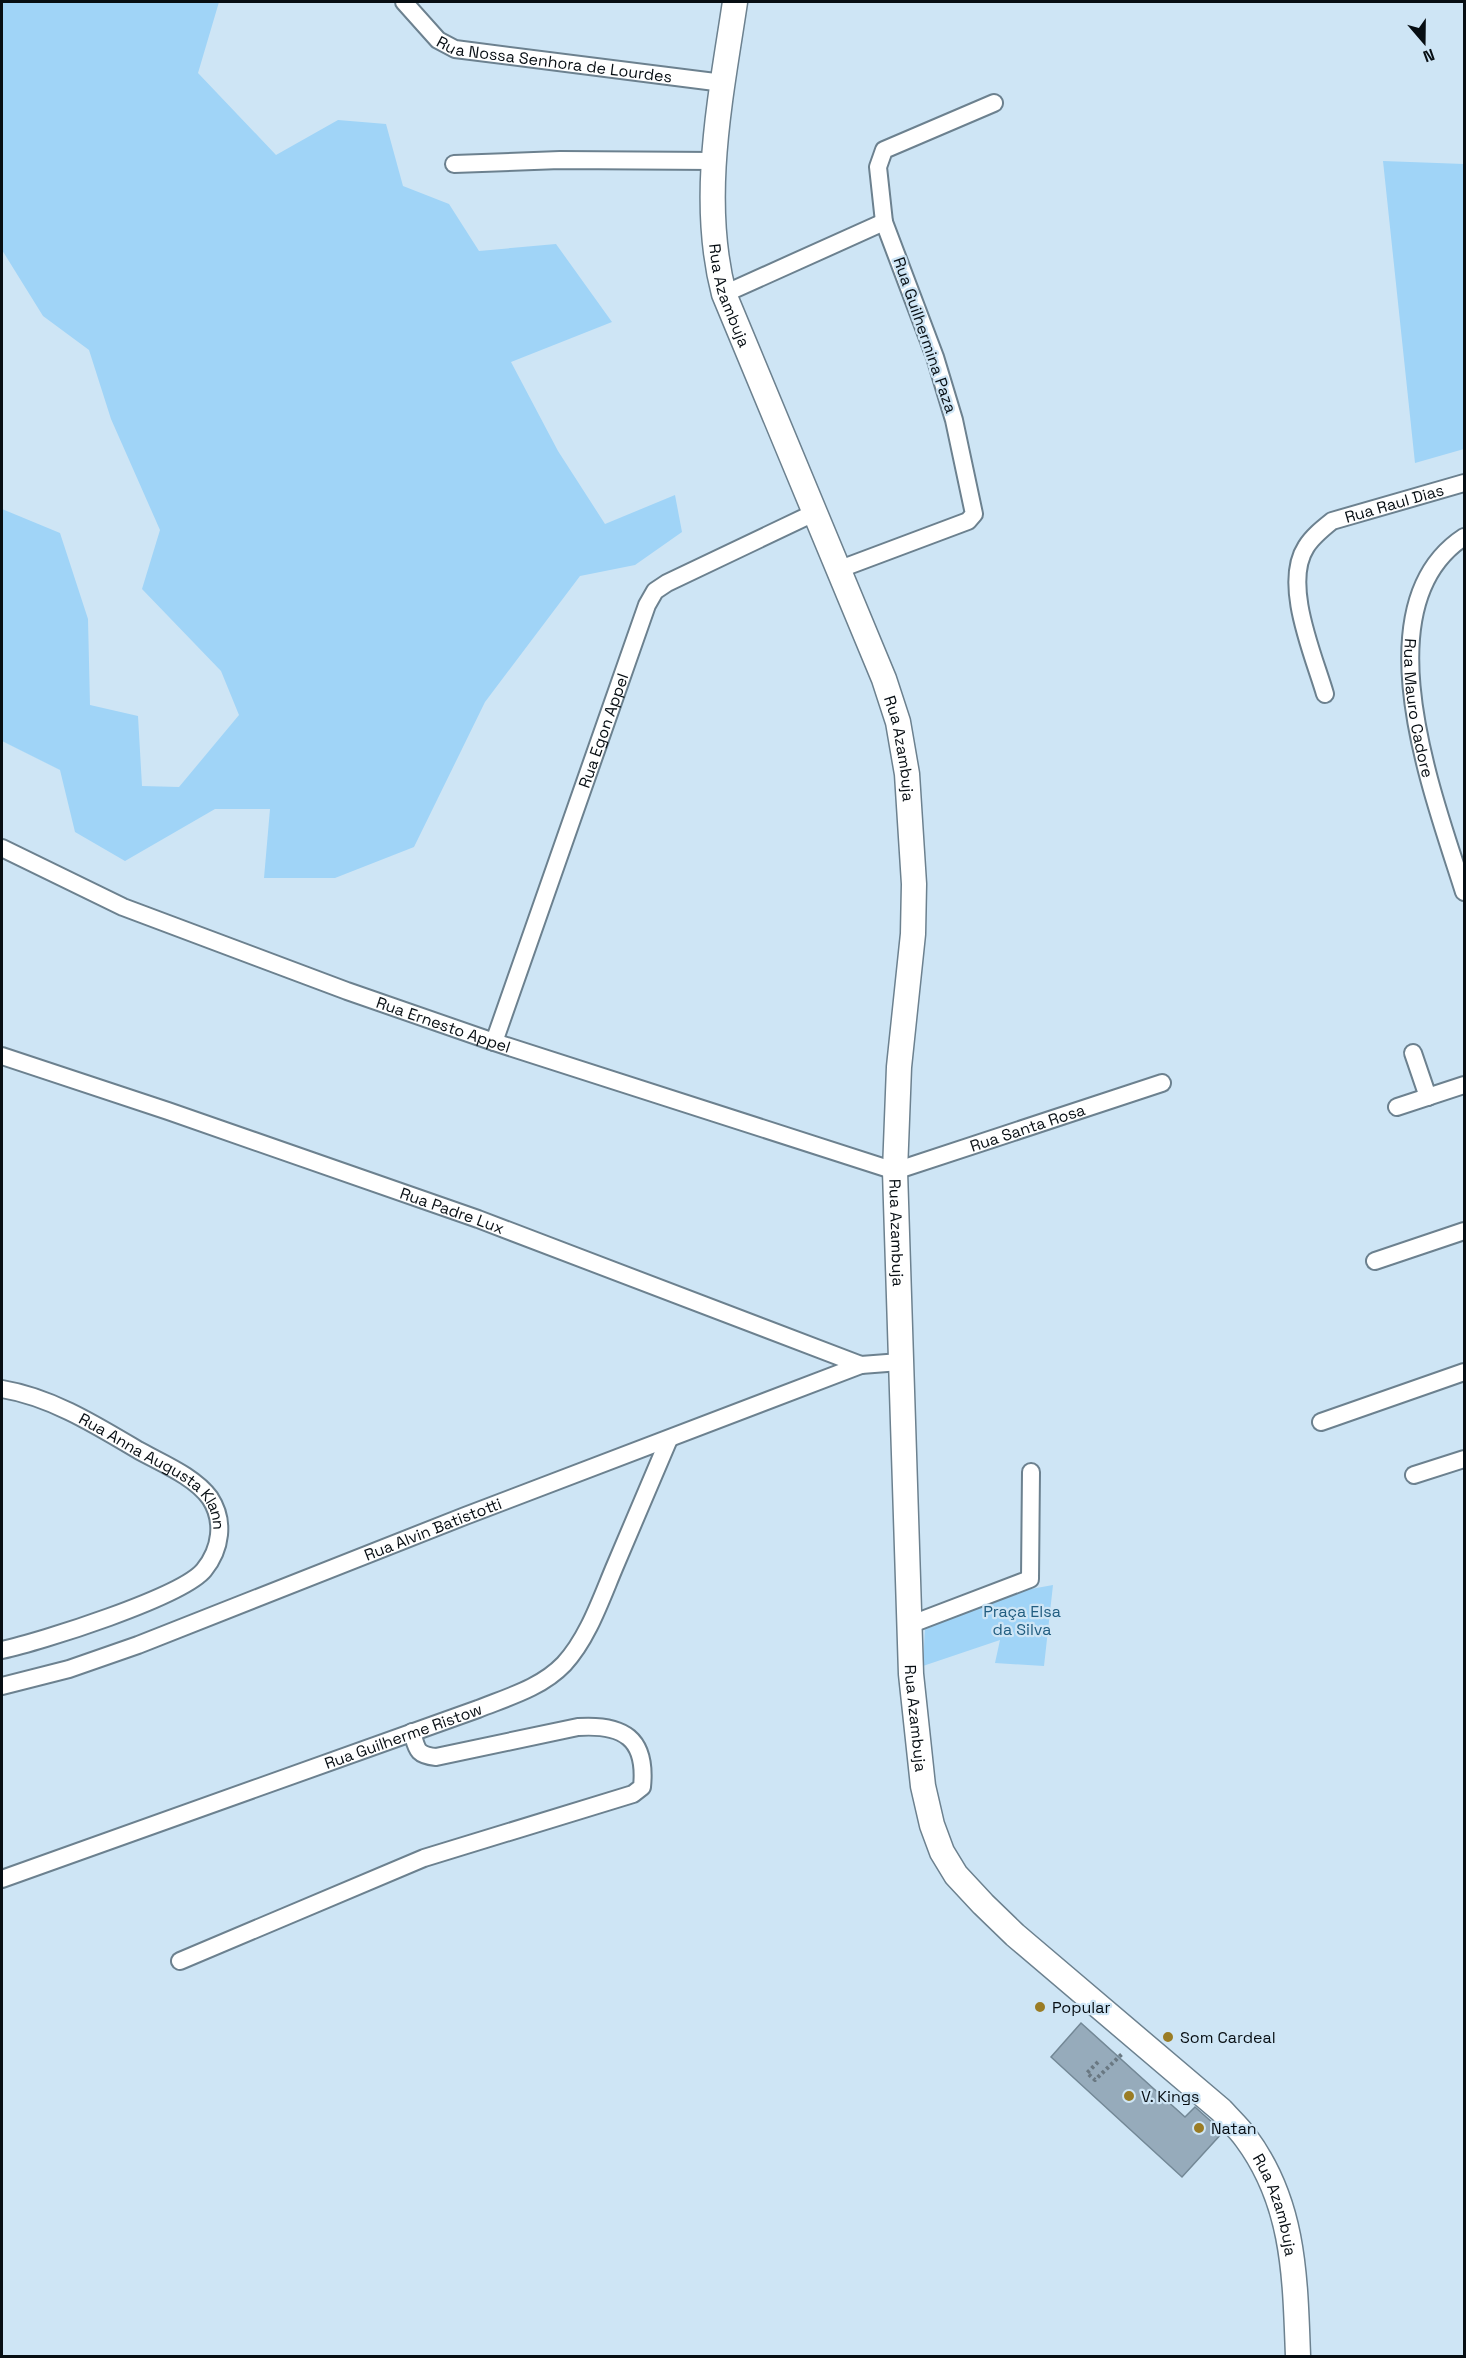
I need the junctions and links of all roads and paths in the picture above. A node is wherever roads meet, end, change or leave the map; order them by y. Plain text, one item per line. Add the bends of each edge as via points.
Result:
1 (404, 2) edge
2 (735, 2) edge
3 (723, 83) junction
4 (994, 103) dead end
5 (715, 161) junction
6 (454, 164) dead end
7 (884, 222) junction
8 (724, 294) junction
9 (1464, 483) edge
10 (816, 512) junction
11 (1464, 537) edge
12 (840, 569) junction
13 (1325, 694) dead end
14 (2, 848) edge
15 (1464, 892) edge
16 (494, 1042) junction
17 (1413, 1053) dead end
18 (2, 1056) edge
19 (1162, 1083) dead end
20 (1464, 1085) edge
21 (1428, 1097) junction
22 (1397, 1107) dead end
23 (895, 1172) junction
24 (1464, 1231) edge
25 (1375, 1261) dead end
26 (900, 1362) junction
27 (861, 1365) junction
28 (1464, 1372) edge
29 (2, 1389) edge
30 (1321, 1422) dead end
31 (669, 1439) junction
32 (1464, 1459) edge
33 (1031, 1472) dead end
34 (1414, 1475) dead end
35 (909, 1625) junction
36 (2, 1650) edge
37 (2, 1686) edge
38 (412, 1732) junction
39 (2, 1879) edge
40 (180, 1961) dead end
41 (1118, 2057) dead end
42 (1098, 2062) dead end
43 (1298, 2356) edge

1 - 3 street, Rua Nossa Senhora de Lourdes via 438,40 455,49
2 - 3 main road, Rua Azambuja
3 - 5 main road, Rua Azambuja
4 - 7 street via 884,150 878,166
5 - 6 street
5 - 8 main road, Rua Azambuja via 715,249
7 - 8 street
7 - 12 street, Rua Guilhermina Paza via 954,420 974,514 968,521
8 - 10 main road, Rua Azambuja
9 - 13 street, Rua Raul Dias via 1332,521 1305,548 1298,564 1297,582
10 - 12 main road, Rua Azambuja
10 - 16 street, Rua Egon Appel via 655,591
11 - 15 street, Rua Mauro Cadore via 1448,548 1431,570 1417,604 1411,646 1412,698 1424,761
12 - 23 main road, Rua Azambuja via 885,679 907,774 915,884 899,1067
14 - 16 street, Rua Ernesto Appel via 134,911
16 - 23 street, Rua Ernesto Appel
17 - 21 street
18 - 27 street, Rua Padre Lux via 478,1219
19 - 23 street, Rua Santa Rosa
20 - 21 street
21 - 22 street
23 - 26 main road, Rua Azambuja
24 - 25 street
26 - 27 street, Rua Padre Lux
26 - 35 main road, Rua Azambuja
27 - 31 street, Rua Alvin Batistotti
28 - 30 street
29 - 36 street, Rua Anna Augusta Klann via 47,1401 191,1481 209,1497 219,1517 220,1536 203,1572 173,1591 116,1614
31 - 37 street, Rua Alvin Batistotti via 138,1645 69,1669
31 - 38 street, Rua Guilherme Ristow via 601,1600 564,1664 524,1691
32 - 34 street
33 - 35 street via 1030,1579
35 - 43 main road, Rua Azambuja via 923,1786 942,1852 957,1875 1015,1935 1221,2110 1246,2137 1264,2166 1287,2224 1293,2259
38 - 39 street, Rua Guilherme Ristow
38 - 40 street via 418,1751 436,1757 600,1725 629,1736 637,1745 642,1787 633,1794 424,1858
41 - 42 path via 1095,2080 1087,2073

